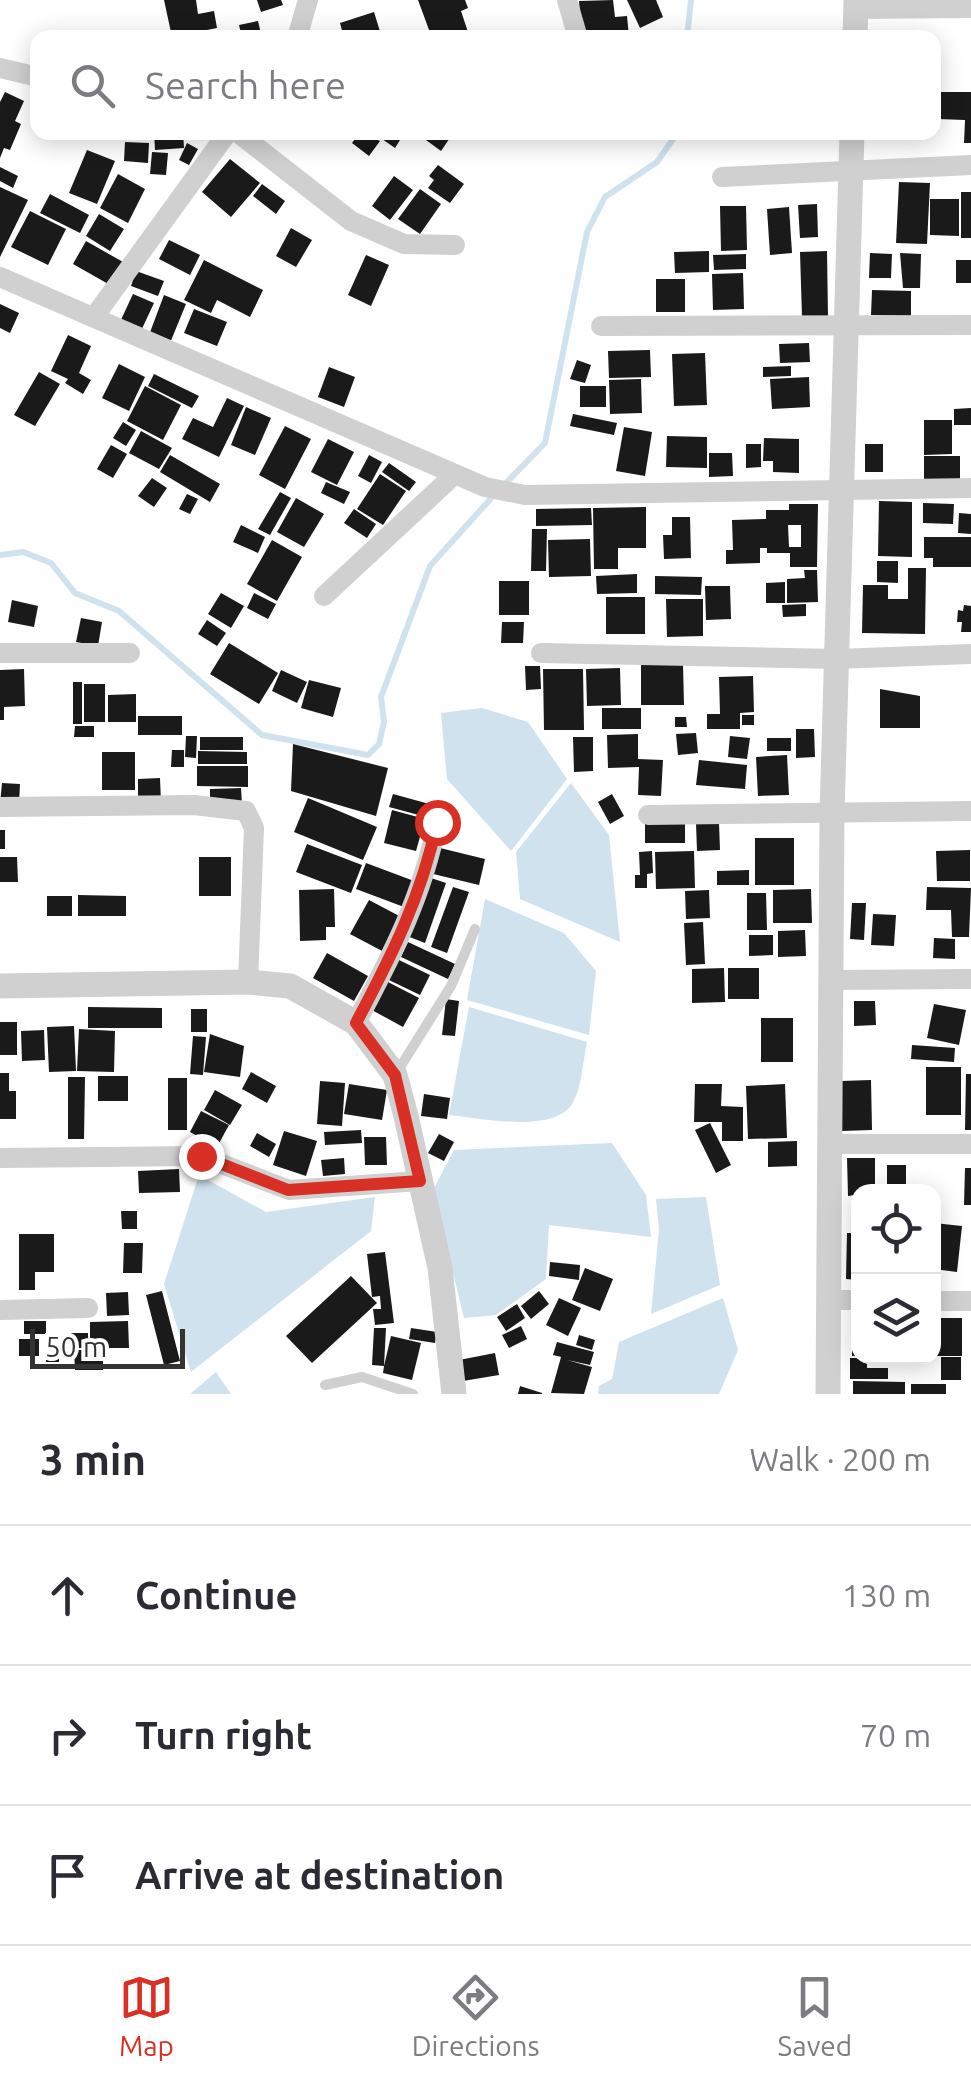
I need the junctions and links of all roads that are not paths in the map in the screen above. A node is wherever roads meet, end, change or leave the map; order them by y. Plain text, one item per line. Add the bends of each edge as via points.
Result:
1 (308, 0) edge
2 (567, 0) edge
3 (856, 4) edge
4 (971, 8) edge
5 (299, 30) edge
6 (576, 30) edge
7 (855, 30) edge
8 (0, 68) edge
9 (30, 76) edge
10 (222, 140) edge
11 (247, 140) edge
12 (852, 140) edge
13 (971, 165) edge
14 (851, 168) junction
15 (722, 178) dead end
16 (455, 245) dead end
17 (0, 277) edge
18 (94, 317) junction
19 (971, 325) edge
20 (601, 326) dead end
21 (844, 328) junction
22 (454, 475) junction
23 (841, 488) junction
24 (971, 488) edge
25 (324, 596) dead end
26 (0, 653) edge
27 (130, 653) dead end
28 (541, 653) dead end
29 (971, 654) edge
30 (837, 659) junction
31 (0, 807) edge
32 (971, 811) edge
33 (832, 813) junction
34 (648, 815) dead end
35 (437, 822) dead end
36 (475, 929) dead end
37 (971, 979) edge
38 (830, 980) junction
39 (248, 982) junction
40 (0, 986) edge
41 (356, 1023) junction
42 (395, 1075) junction
43 (830, 1144) junction
44 (971, 1144) edge
45 (0, 1158) edge
46 (420, 1181) junction
47 (828, 1300) junction
48 (851, 1300) edge
49 (941, 1301) edge
50 (971, 1301) edge
51 (88, 1308) dead end
52 (0, 1310) edge
53 (325, 1385) dead end
54 (412, 1394) edge
55 (454, 1394) edge
56 (828, 1394) edge

1 - 5 street
2 - 6 street
3 - 4 street
3 - 7 street
8 - 9 street
10 - 18 street
11 - 16 street via 351,221 404,244
12 - 14 street
13 - 14 street
14 - 15 street
14 - 21 street
17 - 18 street
18 - 22 street
19 - 21 street
20 - 21 street
21 - 23 street
22 - 23 street via 524,495
22 - 25 street
23 - 24 street
23 - 30 street
26 - 27 street
28 - 30 street
29 - 30 street
30 - 33 street
31 - 39 street via 246,810 254,828
32 - 33 street
33 - 34 street
33 - 38 street
35 - 41 street via 402,937
36 - 42 lane via 451,986
37 - 38 street
38 - 43 street
39 - 40 street
39 - 41 street via 290,986
41 - 42 street
42 - 46 street
43 - 44 street
43 - 47 street
45 - 46 street via 201,1156 288,1190
46 - 55 street via 440,1268
47 - 48 street
47 - 56 street
49 - 50 street
51 - 52 street
53 - 54 lane via 362,1376

